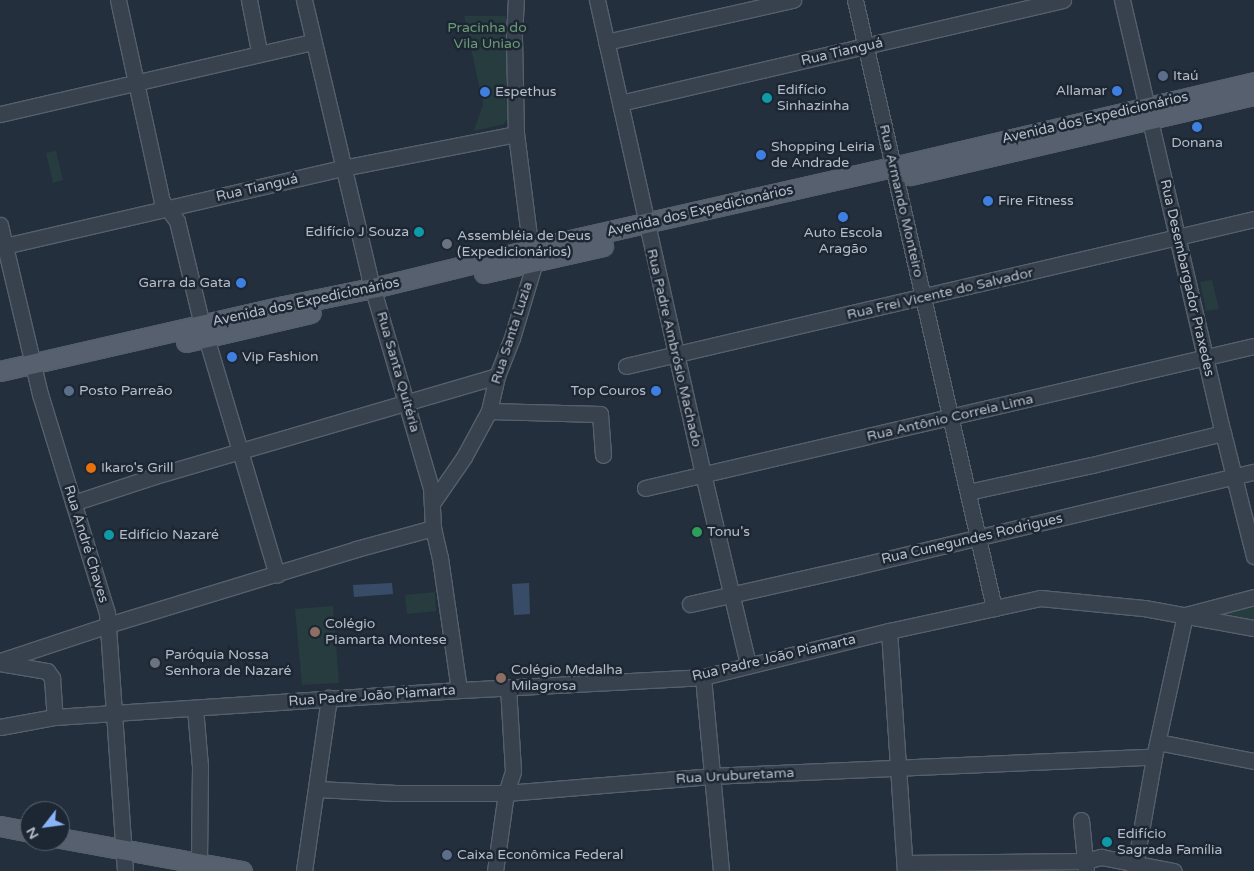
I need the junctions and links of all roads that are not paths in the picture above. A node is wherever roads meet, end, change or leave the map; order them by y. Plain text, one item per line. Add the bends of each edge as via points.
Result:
1 (118, 0) edge
2 (250, 0) edge
3 (304, 0) edge
4 (516, 0) edge
5 (597, 0) edge
6 (793, 0) edge
7 (854, 0) edge
8 (1063, 0) edge
9 (1122, 0) edge
10 (313, 42) junction
11 (606, 42) junction
12 (258, 46) dead end
13 (866, 46) junction
14 (136, 82) junction
15 (1254, 82) edge
16 (1254, 95) edge
17 (620, 103) junction
18 (1149, 112) junction
19 (0, 114) edge
20 (516, 134) junction
21 (343, 168) junction
22 (895, 173) junction
23 (169, 208) junction
24 (1254, 219) edge
25 (0, 225) edge
26 (647, 229) junction
27 (1179, 237) junction
28 (2, 247) edge
29 (531, 256) junction
30 (375, 293) junction
31 (923, 297) junction
32 (204, 331) junction
33 (1254, 346) edge
34 (677, 354) junction
35 (1206, 356) junction
36 (626, 366) dead end
37 (35, 370) junction
38 (0, 371) edge
39 (497, 376) junction
40 (0, 385) edge
41 (407, 401) junction
42 (489, 411) junction
43 (951, 417) junction
44 (1223, 433) junction
45 (240, 452) junction
46 (603, 455) dead end
47 (1254, 472) edge
48 (702, 474) junction
49 (1234, 477) junction
50 (646, 488) dead end
51 (968, 492) junction
52 (73, 502) junction
53 (433, 502) junction
54 (433, 528) junction
55 (978, 538) junction
56 (1254, 556) edge
57 (277, 575) junction
58 (731, 594) junction
59 (1254, 597) edge
60 (690, 604) dead end
61 (994, 608) junction
62 (1185, 615) junction
63 (108, 626) junction
64 (1254, 628) edge
65 (889, 631) junction
66 (0, 662) edge
67 (748, 665) junction
68 (703, 677) junction
69 (508, 688) junction
70 (459, 690) junction
71 (329, 698) junction
72 (196, 708) junction
73 (114, 713) junction
74 (55, 717) junction
75 (0, 727) edge
76 (1158, 742) junction
77 (1154, 757) junction
78 (1254, 761) edge
79 (900, 768) junction
80 (711, 776) junction
81 (317, 789) junction
82 (506, 793) junction
83 (1081, 820) dead end
84 (0, 826) edge
85 (20, 830) edge
86 (70, 840) edge
87 (124, 850) junction
88 (199, 864) junction
89 (1086, 866) edge
90 (905, 867) edge
91 (1135, 867) edge
92 (125, 871) edge
93 (242, 871) edge
94 (304, 871) edge
95 (495, 871) edge
96 (721, 871) edge
97 (1174, 871) edge

1 - 14 street
2 - 12 street
3 - 10 street, Rua Santa Quitéria
4 - 20 street, Rua Santa Luzia
5 - 11 street, Rua Padre Ambrósio Machado
6 - 11 street
7 - 13 street, Rua Armando Monteiro
8 - 13 street, Rua Tianguá
9 - 18 street, Rua Desembargador Praxedes
10 - 14 street
10 - 21 street, Rua Santa Quitéria
11 - 17 street, Rua Padre Ambrósio Machado
13 - 17 street, Rua Tianguá
13 - 22 street, Rua Armando Monteiro
14 - 19 street
14 - 23 street via 162,201
15 - 18 main road, Avenida dos Expedicionários
16 - 18 main road, Avenida dos Expedicionários
17 - 26 street, Rua Padre Ambrósio Machado
18 - 22 main road, Avenida dos Expedicionários
18 - 27 street, Rua Desembargador Praxedes
20 - 21 street, Rua Tianguá
20 - 29 street, Rua Santa Luzia
21 - 23 street, Rua Tianguá
21 - 30 street, Rua Santa Quitéria
22 - 26 main road, Avenida dos Expedicionários
22 - 31 street, Rua Armando Monteiro
23 - 28 street, Rua Tianguá
23 - 32 street via 177,221
24 - 27 street, Rua Frei Vicente do Salvador
25 - 28 street, Rua André Chaves
26 - 29 main road, Avenida dos Expedicionários
26 - 34 street, Rua Padre Ambrósio Machado
27 - 31 street, Rua Frei Vicente do Salvador
27 - 35 street, Rua Desembargador Praxedes
28 - 37 street, Rua André Chaves
29 - 30 main road, Avenida dos Expedicionários
29 - 39 street, Rua Santa Luzia via 524,301
30 - 32 main road, Avenida dos Expedicionários
30 - 41 street, Rua Santa Quitéria
31 - 34 street, Rua Frei Vicente do Salvador
31 - 43 street, Rua Armando Monteiro
32 - 37 main road, Avenida dos Expedicionários
32 - 45 street
33 - 35 street, Rua Antônio Correia Lima
34 - 36 street, Rua Frei Vicente do Salvador
34 - 48 street, Rua Padre Ambrósio Machado
35 - 43 street, Rua Antônio Correia Lima
35 - 44 street, Rua Desembargador Praxedes
37 - 38 main road, Avenida dos Expedicionários
37 - 40 main road, Avenida dos Expedicionários
37 - 52 street, Rua André Chaves
39 - 41 street
39 - 42 street, Rua Santa Luzia
41 - 45 street
41 - 53 street, Rua Santa Quitéria
42 - 46 street via 600,414
42 - 53 street, Rua Santa Luzia via 464,457
43 - 48 street, Rua Antônio Correia Lima
43 - 51 street, Rua Armando Monteiro
44 - 49 street, Rua Desembargador Praxedes
44 - 51 street
45 - 52 street
45 - 57 street
47 - 49 street, Rua Cunegundes Rodrigues
48 - 50 street, Rua Antônio Correia Lima
48 - 58 street, Rua Padre Ambrósio Machado
49 - 55 street, Rua Cunegundes Rodrigues
49 - 56 street, Rua Desembargador Praxedes
51 - 55 street, Rua Armando Monteiro
52 - 63 street, Rua André Chaves via 105,606
53 - 54 street, Rua Santa Quitéria
54 - 57 street
54 - 70 street, Rua Santa Quitéria
55 - 58 street, Rua Cunegundes Rodrigues
55 - 61 street, Rua Armando Monteiro
57 - 63 street
58 - 60 street, Rua Cunegundes Rodrigues
58 - 67 street, Rua Padre Ambrósio Machado
59 - 62 street, Rua Padre João Piamarta
61 - 62 street, Rua Padre João Piamarta via 1040,598
61 - 65 street, Rua Padre João Piamarta
62 - 64 street, Rua Padre João Piamarta
62 - 76 street
63 - 66 street
63 - 73 street, Rua André Chaves
65 - 67 street, Rua Padre João Piamarta
65 - 79 street
66 - 74 street via 47,671 52,678
67 - 68 street, Rua Padre João Piamarta
68 - 69 street, Rua Padre João Piamarta
68 - 80 street
69 - 70 street, Rua Padre João Piamarta
69 - 82 street via 513,771
70 - 71 street, Rua Padre João Piamarta
71 - 72 street, Rua Padre João Piamarta
71 - 81 street
72 - 73 street, Rua Padre João Piamarta
72 - 88 street via 200,766
73 - 74 street, Rua Padre João Piamarta
73 - 87 street, Rua André Chaves
74 - 75 street, Rua Padre João Piamarta
76 - 77 street
76 - 78 street
77 - 79 street, Rua Uruburetama
77 - 91 street
79 - 80 street, Rua Uruburetama
79 - 90 street
80 - 82 street, Rua Uruburetama
80 - 96 street
81 - 82 street, Rua Uruburetama
81 - 94 street
82 - 95 street
83 - 89 street
84 - 85 main road
86 - 87 main road
87 - 88 main road
87 - 92 street, Rua André Chaves
88 - 93 main road
89 - 90 street
89 - 91 street via 1101,857
91 - 97 street

